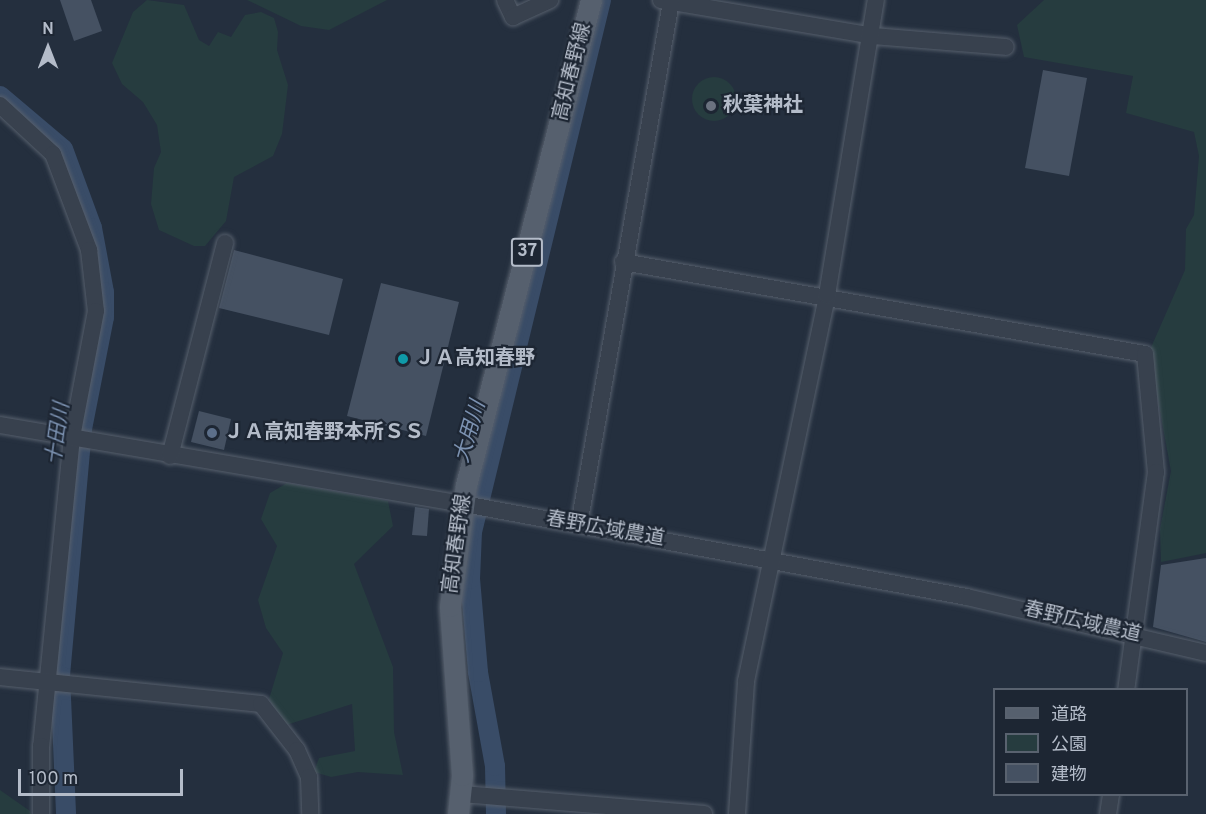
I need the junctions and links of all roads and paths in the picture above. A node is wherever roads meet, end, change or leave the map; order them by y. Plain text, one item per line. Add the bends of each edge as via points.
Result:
1 (505, 0) edge
2 (550, 0) edge
3 (591, 0) edge
4 (876, 0) edge
5 (665, 1) edge
6 (873, 36) junction
7 (1006, 47) dead end
8 (0, 105) edge
9 (225, 243) dead end
10 (622, 262) junction
11 (827, 295) junction
12 (0, 425) edge
13 (80, 438) junction
14 (170, 456) junction
15 (464, 504) junction
16 (579, 525) junction
17 (772, 560) junction
18 (1140, 637) junction
19 (1206, 653) edge
20 (0, 677) edge
21 (48, 683) junction
22 (1127, 688) edge
23 (1111, 796) edge
24 (466, 801) edge
25 (41, 814) edge
26 (310, 814) edge
27 (704, 814) edge
28 (736, 814) edge
29 (1108, 814) edge

1 - 2 street via 515,17
3 - 15 main road, 高知春野線 / 37
4 - 6 street
5 - 6 street
5 - 10 street
6 - 7 street
6 - 11 street
8 - 13 street via 53,154 89,250 96,310
9 - 14 street
10 - 11 street
10 - 16 street
11 - 17 street
11 - 18 street via 1145,354 1156,472
12 - 13 street, 春野広域農道
13 - 14 street, 春野広域農道
13 - 21 street
14 - 15 street, 春野広域農道
15 - 16 street, 春野広域農道
15 - 24 main road, 高知春野線 / 37 via 450,606
16 - 17 street, 春野広域農道
17 - 18 street, 春野広域農道 via 967,597
17 - 28 street via 746,681
18 - 19 street, 春野広域農道
18 - 22 street
20 - 21 street
21 - 25 street
21 - 26 street via 261,704 297,750 309,777
23 - 29 street
24 - 27 street via 518,797

